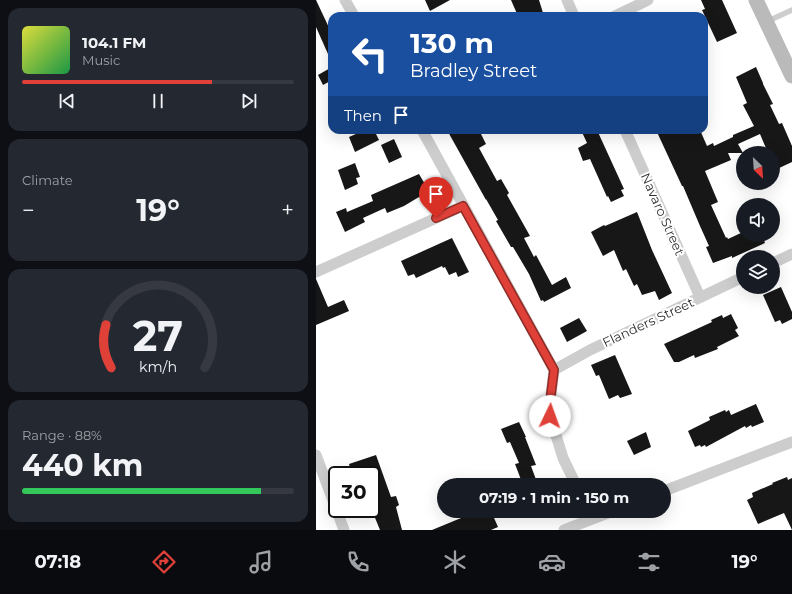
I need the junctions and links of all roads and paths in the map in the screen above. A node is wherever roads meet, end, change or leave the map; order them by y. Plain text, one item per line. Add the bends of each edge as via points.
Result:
1 (345, 0) edge
2 (567, 0) edge
3 (648, 0) edge
4 (756, 0) edge
5 (792, 10) edge
6 (352, 12) edge
7 (572, 12) edge
8 (623, 12) edge
9 (766, 22) junction
10 (792, 76) edge
11 (424, 134) edge
12 (628, 134) edge
13 (463, 206) junction
14 (792, 254) edge
15 (780, 260) edge
16 (316, 272) edge
17 (736, 280) edge
18 (700, 297) junction
19 (554, 370) junction
20 (792, 442) edge
21 (316, 454) edge
22 (573, 478) edge
23 (671, 488) edge
24 (586, 518) edge
25 (344, 530) edge
26 (564, 530) edge

1 - 6 street
2 - 7 street
3 - 8 street
4 - 9 street
5 - 9 lane
9 - 10 street
11 - 13 street
12 - 18 street, Navaro Street
13 - 16 street
13 - 19 street
14 - 15 street
17 - 18 street, Flanders Street
18 - 19 street, Flanders Street
19 - 22 street via 550,416 563,458
20 - 23 street
21 - 25 street
24 - 26 street

